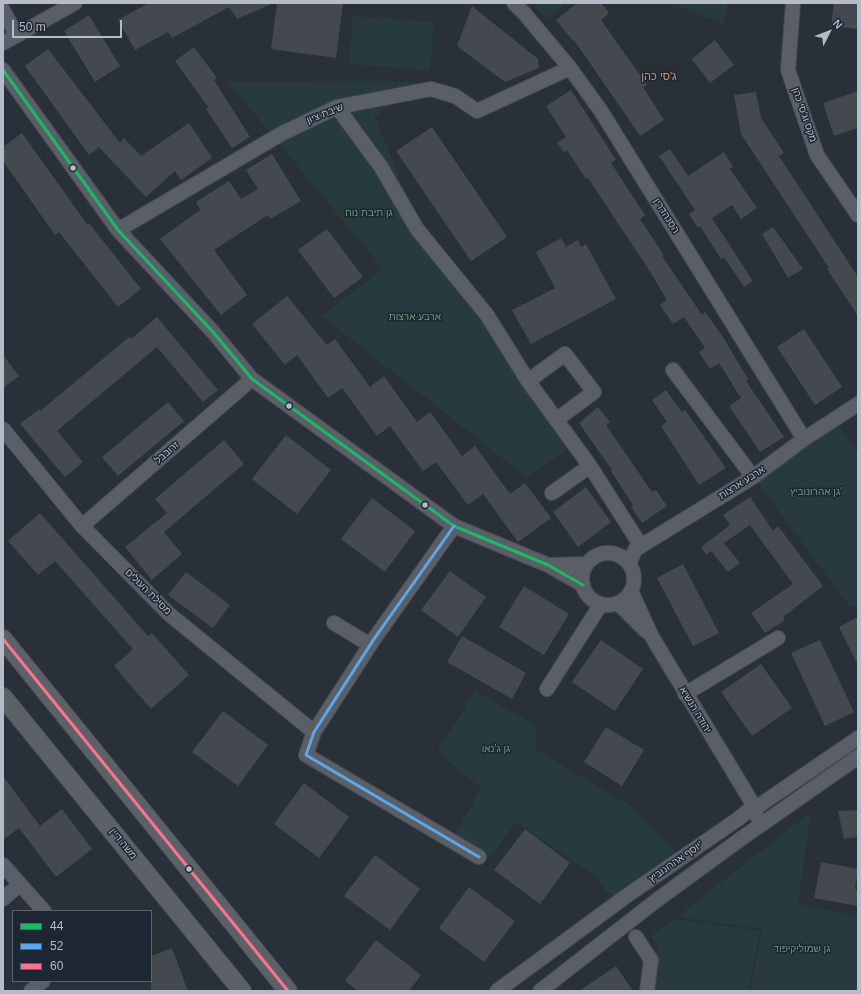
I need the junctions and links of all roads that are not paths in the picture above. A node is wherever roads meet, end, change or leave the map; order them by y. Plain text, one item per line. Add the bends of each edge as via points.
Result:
1 (75, 3) edge
2 (514, 3) edge
3 (793, 3) edge
4 (3, 10) edge
5 (16, 34) junction
6 (3, 43) edge
7 (570, 68) junction
8 (3, 70) edge
9 (337, 107) junction
10 (858, 215) edge
11 (118, 230) junction
12 (673, 370) dead end
13 (252, 379) junction
14 (528, 381) junction
15 (858, 404) edge
16 (556, 420) junction
17 (3, 429) edge
18 (804, 439) junction
19 (590, 466) junction
20 (753, 477) junction
21 (552, 493) dead end
22 (82, 526) junction
23 (454, 526) junction
24 (641, 546) junction
25 (587, 564) junction
26 (629, 564) junction
27 (548, 565) junction
28 (583, 585) junction
29 (632, 591) junction
30 (618, 603) junction
31 (601, 604) junction
32 (334, 623) dead end
33 (652, 637) junction
34 (778, 638) dead end
35 (3, 639) edge
36 (370, 645) junction
37 (547, 689) dead end
38 (686, 694) junction
39 (3, 697) edge
40 (314, 732) junction
41 (858, 738) edge
42 (858, 757) edge
43 (738, 783) junction
44 (754, 806) junction
45 (738, 819) junction
46 (757, 827) junction
47 (479, 857) dead end
48 (3, 865) edge
49 (20, 884) junction
50 (3, 899) edge
51 (43, 910) edge
52 (636, 937) dead end
53 (42, 982) edge
54 (31, 991) edge
55 (242, 991) edge
56 (288, 991) edge
57 (498, 991) edge
58 (540, 991) edge
59 (647, 991) edge

1 - 5 street
2 - 7 street, הסנהדרין
3 - 10 street, מקס וג'סי כהן via 788,70 817,155
4 - 5 street
5 - 6 street
7 - 9 street, שיבת ציון via 477,111 455,96 431,90
7 - 18 street, הסנהדרין via 601,111
8 - 11 street
9 - 11 street, שיבת ציון via 280,134
9 - 14 street via 381,167 417,230 487,315
11 - 13 street
12 - 20 street
13 - 22 street, זרובבל
13 - 23 street
14 - 16 street
14 - 16 street via 565,354 594,392
15 - 18 street, ארבע ארצות
16 - 19 street
17 - 22 street, מסילת העולים
18 - 20 street, ארבע ארצות
19 - 21 street
19 - 24 street
20 - 24 street, ארבע ארצות
22 - 40 street, מסילת העולים via 169,614
23 - 27 street
23 - 36 street
24 - 26 street, ארבע ארצות via 635,550
25 - 26 street via 594,558 614,554
25 - 27 street
25 - 28 street via 583,572
26 - 29 street via 634,574
27 - 28 street
28 - 31 street via 587,594
29 - 30 street
29 - 33 street, יהודה הנשיא
30 - 31 street
30 - 33 street, יהודה הנשיא
31 - 37 street
32 - 36 street
33 - 38 street, יהודה הנשיא
34 - 38 street
35 - 56 main road
36 - 40 street
38 - 43 street, יהודה הנשיא
39 - 55 main road, משה דיין
40 - 47 street via 306,755
41 - 44 street, יוסף אהרונוביץ' via 760,805
42 - 46 street, יוסף אהרונוביץ'
43 - 44 street, יהודה הנשיא
43 - 45 street, יהודה הנשיא
44 - 45 street, יוסף אהרונוביץ'
44 - 46 street, יהודה הנשיא
45 - 57 street, יוסף אהרונוביץ' via 625,897
46 - 58 street, יוסף אהרונוביץ' via 657,900
48 - 49 street
49 - 50 street
49 - 51 street
52 - 59 street via 651,960
53 - 54 street

